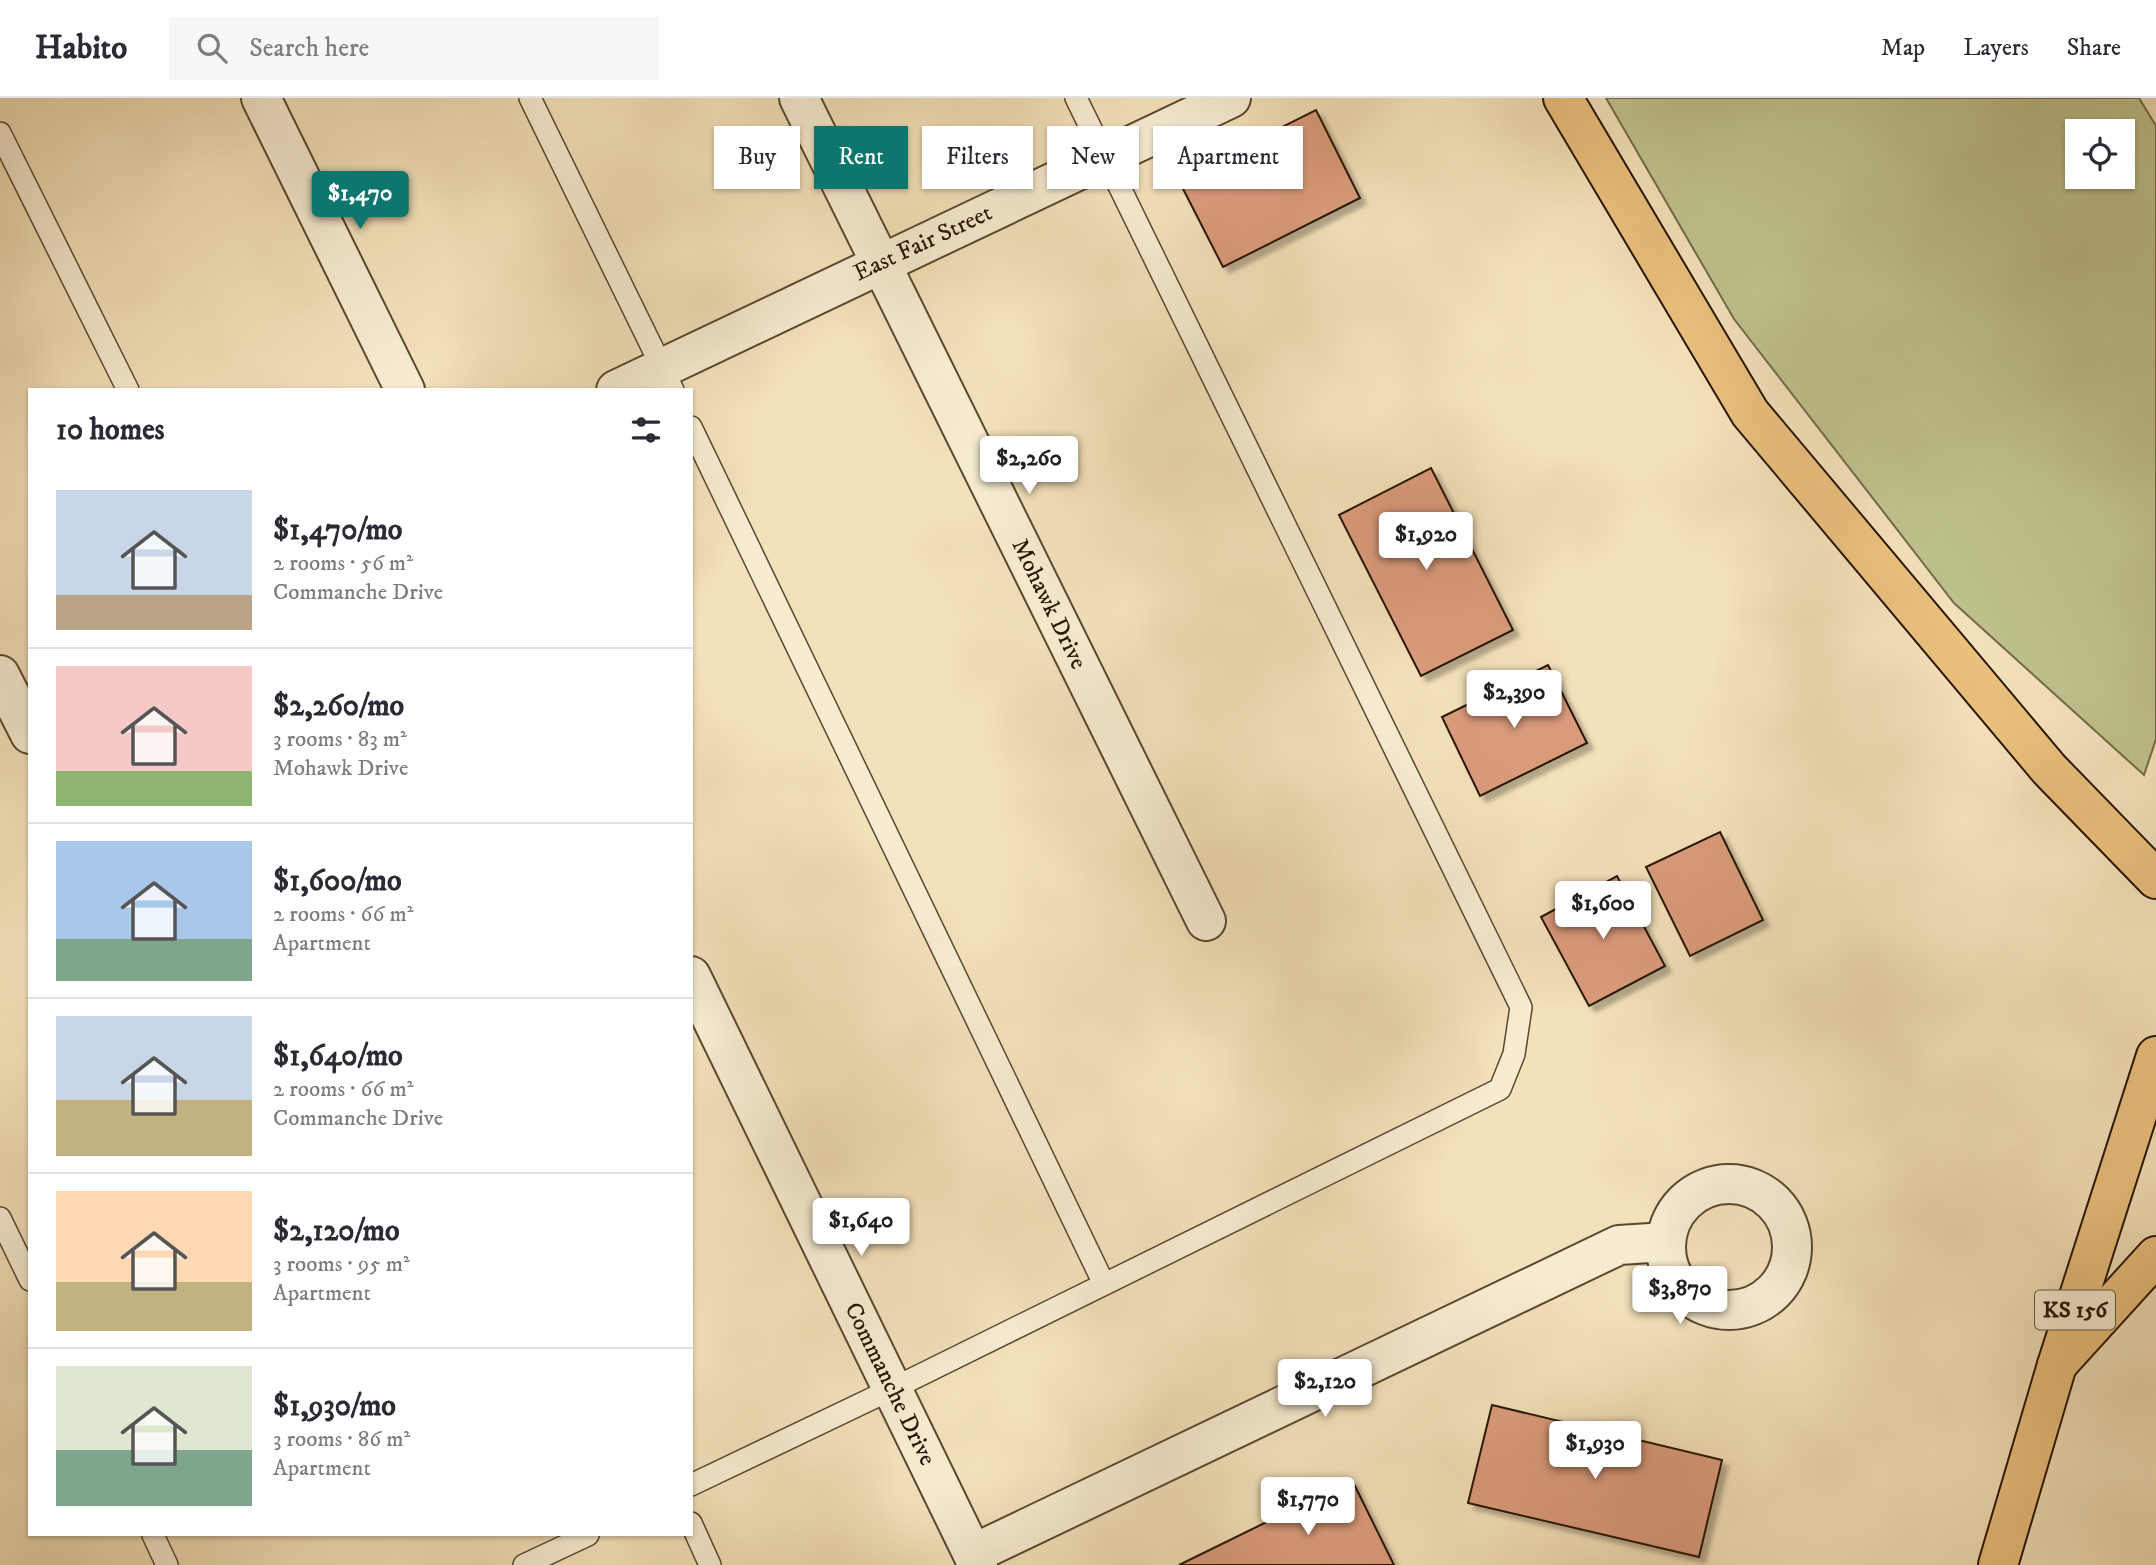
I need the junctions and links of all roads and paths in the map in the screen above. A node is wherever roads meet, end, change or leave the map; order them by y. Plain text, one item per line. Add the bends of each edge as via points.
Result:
1 (261, 98) edge
2 (530, 98) edge
3 (799, 98) edge
4 (1076, 98) edge
5 (1231, 98) edge
6 (1563, 98) edge
7 (1090, 126) edge
8 (0, 133) edge
9 (1139, 142) edge
10 (1047, 185) edge
11 (1120, 189) edge
12 (880, 263) junction
13 (668, 379) edge
14 (127, 388) edge
15 (404, 388) edge
16 (625, 388) edge
17 (693, 431) edge
18 (8, 679) edge
19 (28, 729) edge
20 (2156, 879) edge
21 (1206, 921) dead end
22 (693, 980) edge
23 (2156, 1056) edge
24 (0, 1218) edge
25 (1666, 1242) dead end
26 (2156, 1256) edge
27 (28, 1276) edge
28 (1104, 1284) junction
29 (2057, 1365) junction
30 (892, 1389) junction
31 (693, 1484) edge
32 (693, 1527) edge
33 (153, 1536) edge
34 (585, 1536) edge
35 (975, 1560) edge
36 (167, 1565) edge
37 (524, 1565) edge
38 (710, 1565) edge
39 (1998, 1565) edge

1 - 15 street
2 - 13 lane
3 - 12 street, Mohawk Drive
4 - 7 lane
5 - 9 street, East Fair Street
6 - 20 main road via 1750,413 2049,769
8 - 14 lane
10 - 12 street, East Fair Street
11 - 28 lane via 1521,1007 1514,1054 1500,1089
12 - 13 street, East Fair Street
12 - 21 street, Mohawk Drive
13 - 16 street, East Fair Street
17 - 28 lane
18 - 19 street
22 - 30 street, Commanche Drive
23 - 29 main road, KS 156
24 - 27 lane
25 - 35 street via 1619,1245
26 - 29 main road
28 - 30 lane
29 - 39 main road, KS 156
30 - 31 lane
30 - 35 street, Commanche Drive
32 - 38 lane
33 - 36 lane
34 - 37 lane

